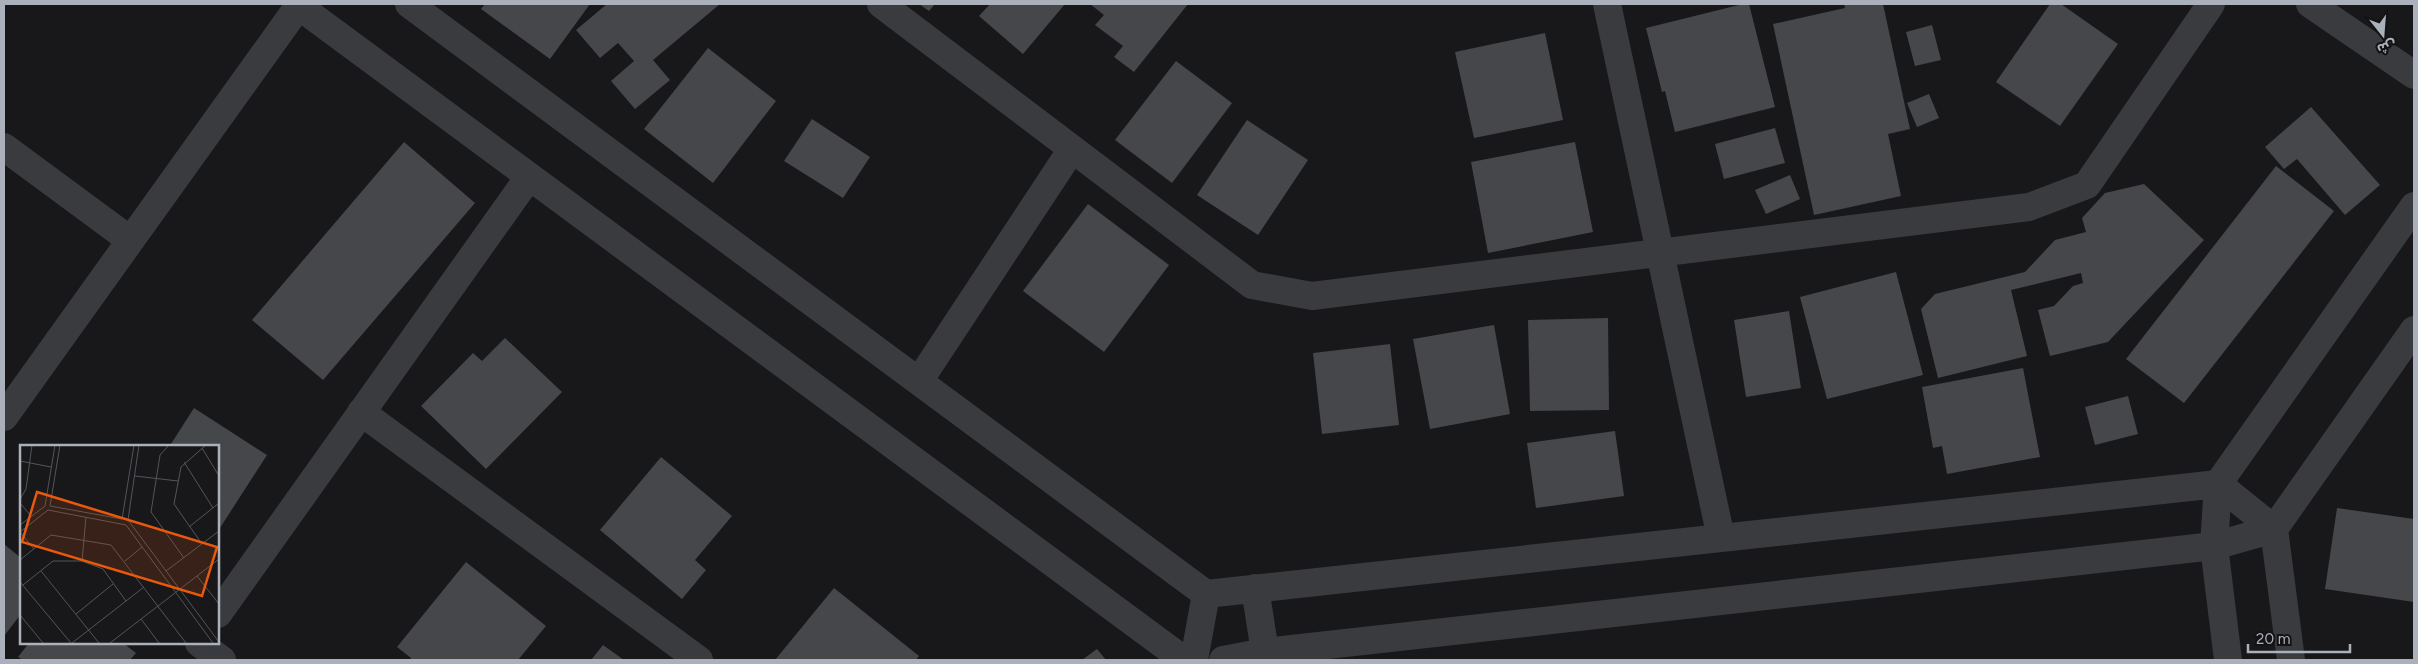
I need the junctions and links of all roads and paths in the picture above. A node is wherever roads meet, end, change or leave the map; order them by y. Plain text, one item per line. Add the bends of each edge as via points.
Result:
1 (298, 4) edge
2 (410, 4) edge
3 (881, 4) edge
4 (1607, 4) edge
5 (2211, 4) edge
6 (2310, 4) edge
7 (2414, 74) edge
8 (4, 147) edge
9 (1072, 149) junction
10 (529, 176) junction
11 (2414, 206) edge
12 (130, 240) junction
13 (1659, 252) junction
14 (2411, 343) edge
15 (919, 382) junction
16 (361, 412) junction
17 (4, 417) edge
18 (2218, 484) junction
19 (2274, 528) junction
20 (1721, 538) junction
21 (2214, 546) junction
22 (1255, 588) junction
23 (1206, 594) junction
24 (219, 613) edge
25 (197, 644) edge
26 (199, 644) edge
27 (1265, 656) edge
28 (185, 660) edge
29 (222, 660) edge
30 (699, 660) edge
31 (1184, 660) edge
32 (1194, 660) edge
33 (1223, 660) edge
34 (2228, 660) edge
35 (2291, 660) edge

1 - 10 street
1 - 12 street
2 - 15 street
3 - 9 street
4 - 13 street
5 - 13 street via 2086,185 2030,207
6 - 7 street
8 - 12 street
9 - 13 street via 1252,284 1312,296
9 - 15 street
10 - 16 street
10 - 31 street
11 - 18 street
12 - 17 street
13 - 20 street
14 - 19 street
15 - 23 street
16 - 24 street
16 - 30 street
18 - 19 street
18 - 20 street
18 - 21 street
19 - 21 street
19 - 35 street
20 - 22 street
21 - 27 street
21 - 34 street
22 - 23 street
22 - 27 street
23 - 32 street
25 - 28 street
26 - 29 street
27 - 33 street

